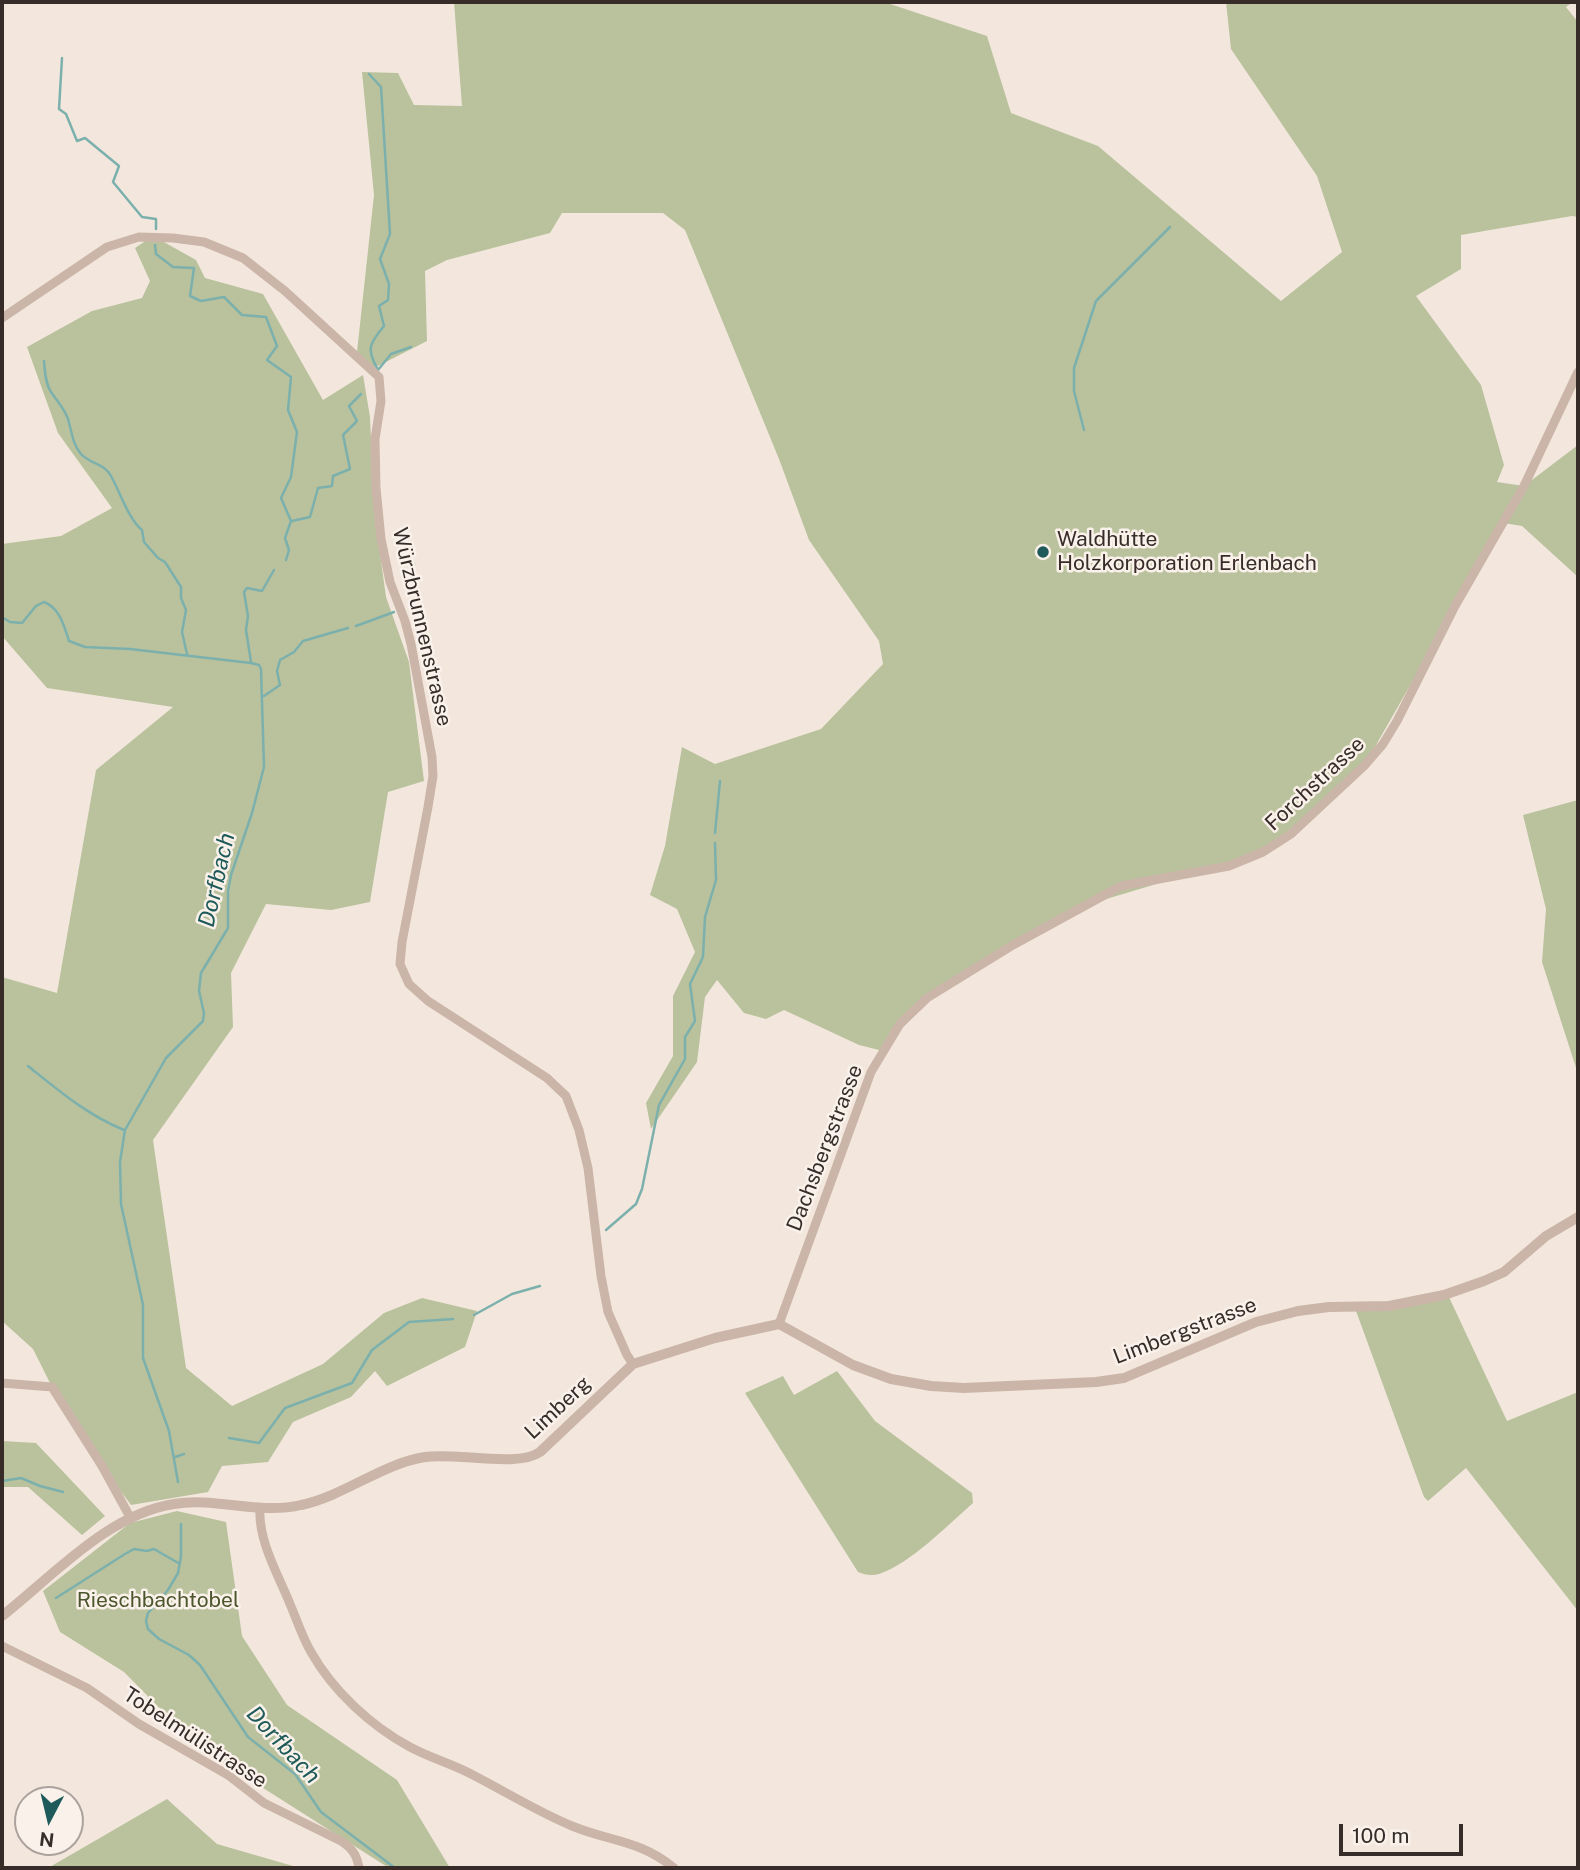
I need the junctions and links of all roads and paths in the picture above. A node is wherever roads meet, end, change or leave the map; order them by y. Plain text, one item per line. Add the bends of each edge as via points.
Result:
1 (2, 318) edge
2 (1578, 372) edge
3 (928, 998) joint
4 (1578, 1217) edge
5 (779, 1324) junction
6 (633, 1364) junction
7 (2, 1383) edge
8 (260, 1508) junction
9 (130, 1517) junction
10 (2, 1616) edge
11 (2, 1646) edge
12 (359, 1868) edge
13 (674, 1868) edge

1 - 6 street, Würzbrunnenstrasse via 107,247 139,237 173,238 204,243 243,258 379,377 381,401 375,439 381,539 411,644 433,776 400,964 409,984 428,1001 548,1078 566,1096 588,1168 608,1312
2 - 3 street, Forchstrasse via 1524,486 1455,606 1397,721 1364,766 1291,834 1263,852 1229,866 1121,886
3 - 5 street, Dachsbergstrasse via 900,1024 872,1072
4 - 5 street, Limbergstrasse via 1546,1236 1504,1272 1444,1295 1389,1306 1298,1311 1256,1322 1124,1378 1096,1382 964,1388 891,1379 830,1353
5 - 6 street, Limberg
6 - 8 street, Limberg via 533,1457 427,1457 402,1462 303,1505
7 - 9 street via 52,1387
8 - 9 street, Limberg via 174,1504
8 - 13 street via 261,1531 311,1652 329,1680 355,1706 411,1748 558,1821 653,1852
9 - 10 street
11 - 12 street, Tobelmülistrasse via 88,1688 276,1810 341,1841 356,1855

